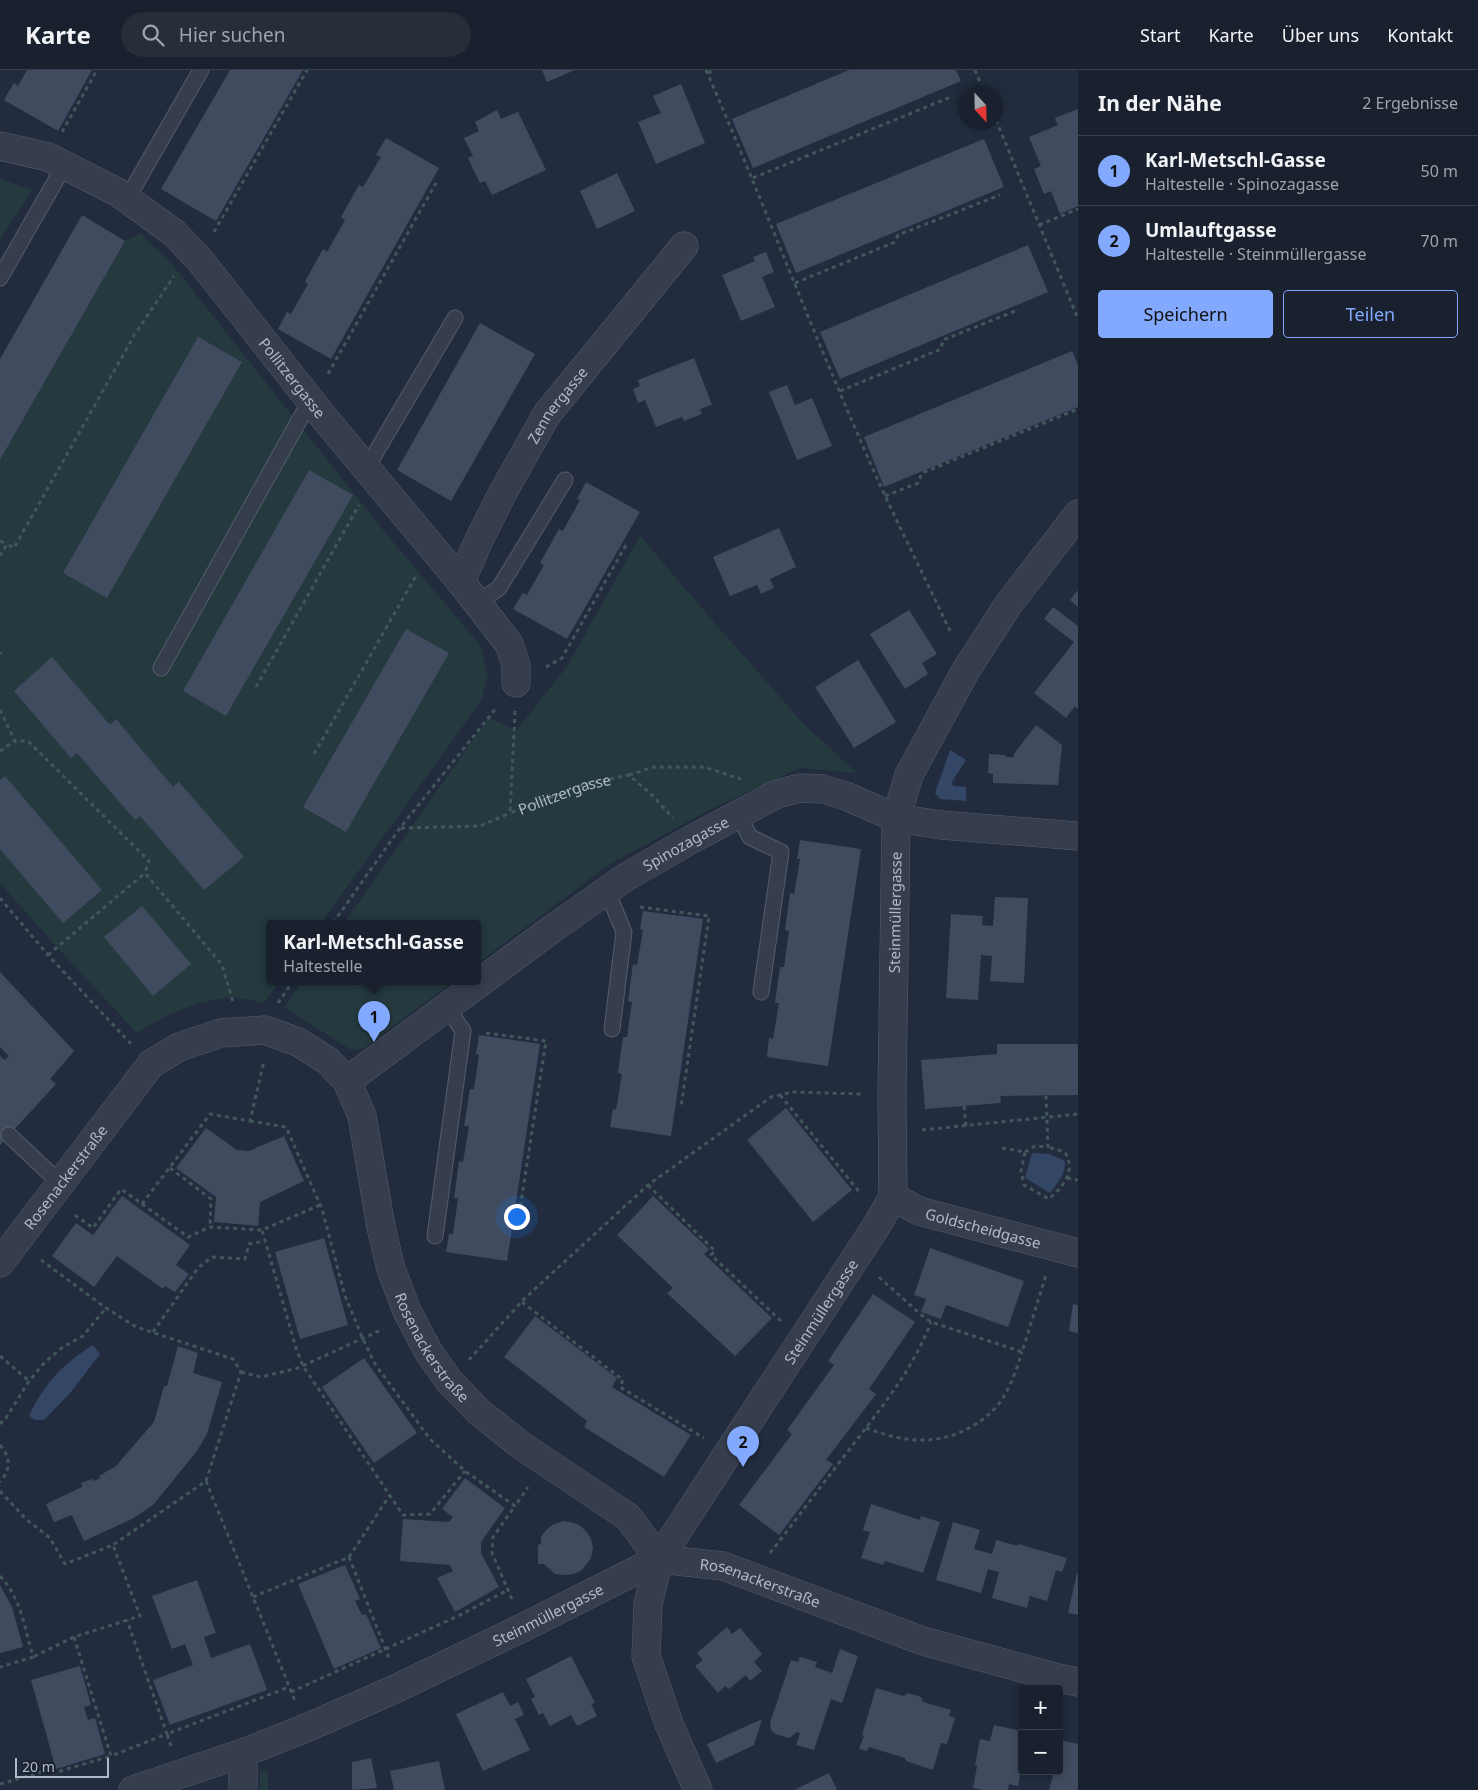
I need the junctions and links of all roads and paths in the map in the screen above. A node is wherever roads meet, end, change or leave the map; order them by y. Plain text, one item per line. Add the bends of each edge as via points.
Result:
1 (97, 70) edge
2 (201, 70) edge
3 (307, 70) edge
4 (714, 70) edge
5 (975, 70) edge
6 (707, 72) edge
7 (981, 85) edge
8 (953, 96) dead end
9 (1000, 130) edge
10 (0, 146) edge
11 (56, 162) junction
12 (753, 178) junction
13 (436, 183) dead end
14 (1000, 195) dead end
15 (127, 199) junction
16 (1078, 209) edge
17 (1039, 225) junction
18 (684, 246) dead end
19 (188, 265) junction
20 (0, 278) edge
21 (795, 283) junction
22 (1015, 311) dead end
23 (455, 318) dead end
24 (1078, 319) edge
25 (840, 391) junction
26 (311, 402) junction
27 (1078, 409) edge
28 (366, 468) junction
29 (565, 480) dead end
30 (885, 496) junction
31 (364, 497) dead end
32 (1078, 514) edge
33 (0, 540) edge
34 (7, 544) junction
35 (626, 545) dead end
36 (0, 556) edge
37 (420, 568) dead end
38 (469, 592) junction
39 (954, 640) dead end
40 (160, 668) dead end
41 (516, 683) junction
42 (256, 687) dead end
43 (0, 710) edge
44 (15, 741) junction
45 (0, 752) edge
46 (314, 754) dead end
47 (629, 775) junction
48 (777, 794) junction
49 (510, 813) junction
50 (738, 814) junction
51 (896, 818) junction
52 (400, 828) junction
53 (1078, 836) edge
54 (692, 839) junction
55 (145, 873) junction
56 (607, 891) junction
57 (0, 898) edge
58 (637, 907) dead end
59 (336, 920) edge
60 (48, 955) junction
61 (481, 982) edge
62 (477, 985) edge
63 (761, 992) dead end
64 (242, 1004) dead end
65 (447, 1007) junction
66 (612, 1029) dead end
67 (480, 1032) dead end
68 (264, 1062) dead end
69 (151, 1064) junction
70 (347, 1081) junction
71 (780, 1095) junction
72 (892, 1096) junction
73 (1046, 1096) dead end
74 (964, 1106) dead end
75 (681, 1107) dead end
76 (1078, 1114) edge
77 (1046, 1117) junction
78 (250, 1121) junction
79 (966, 1126) junction
80 (919, 1131) dead end
81 (9, 1135) dead end
82 (1048, 1147) junction
83 (1002, 1148) dead end
84 (1025, 1152) junction
85 (170, 1168) junction
86 (1067, 1178) junction
87 (1078, 1180) edge
88 (60, 1183) junction
89 (648, 1185) junction
90 (860, 1193) dead end
91 (893, 1197) junction
92 (142, 1204) junction
93 (320, 1205) junction
94 (326, 1220) dead end
95 (210, 1227) junction
96 (517, 1228) dead end
97 (262, 1230) junction
98 (435, 1236) dead end
99 (265, 1242) junction
100 (1078, 1253) edge
101 (41, 1260) dead end
102 (0, 1263) edge
103 (875, 1272) dead end
104 (1047, 1272) dead end
105 (522, 1302) junction
106 (106, 1308) junction
107 (931, 1322) junction
108 (388, 1326) dead end
109 (786, 1327) dead end
110 (153, 1332) junction
111 (1022, 1352) junction
112 (0, 1356) edge
113 (303, 1366) junction
114 (241, 1372) junction
115 (29, 1381) junction
116 (448, 1381) junction
117 (0, 1424) edge
118 (866, 1428) junction
119 (710, 1442) dead end
120 (0, 1445) edge
121 (465, 1471) dead end
122 (206, 1481) junction
123 (0, 1482) edge
124 (0, 1491) edge
125 (390, 1495) junction
126 (515, 1506) dead end
127 (113, 1545) junction
128 (769, 1554) dead end
129 (349, 1557) junction
130 (660, 1558) junction
131 (0, 1576) edge
132 (508, 1590) junction
133 (253, 1596) junction
134 (126, 1620) junction
135 (524, 1627) junction
136 (74, 1638) junction
137 (386, 1650) junction
138 (33, 1657) junction
139 (392, 1665) dead end
140 (0, 1667) edge
141 (1078, 1682) edge
142 (289, 1687) junction
143 (291, 1692) junction
144 (306, 1728) junction
145 (167, 1734) junction
146 (172, 1751) dead end
147 (243, 1753) junction
148 (111, 1756) junction
149 (0, 1784) edge
150 (133, 1790) edge
151 (243, 1790) edge
152 (698, 1790) edge

1 - 11 path
2 - 15 lane
3 - 19 path
4 - 6 path
5 - 7 path
6 - 12 path
8 - 12 path
9 - 17 path
10 - 11 street, Pollitzergasse
11 - 15 street, Pollitzergasse
11 - 20 lane
12 - 21 path
13 - 26 path
14 - 21 path via 898,235 895,242
15 - 19 street, Pollitzergasse via 174,233
16 - 17 path
17 - 24 path
18 - 38 street, Zennergasse via 546,414 478,542
19 - 26 street, Pollitzergasse
19 - 34 path via 135,334 14,548
21 - 25 path
22 - 25 path via 943,340 941,349
23 - 28 lane
25 - 30 path
26 - 28 street, Pollitzergasse
26 - 40 lane
27 - 30 path via 922,473 918,483
28 - 38 street, Pollitzergasse
29 - 38 lane via 499,588
30 - 39 path
31 - 42 path
32 - 51 street, Steinmüllergasse via 1008,605 966,670 909,775
33 - 34 path
34 - 36 path
35 - 41 path via 562,658
37 - 46 path
38 - 41 street, Pollitzergasse via 509,644 516,665
41 - 49 path, Pollitzergasse
41 - 52 path
43 - 44 path
44 - 45 path
44 - 55 path via 28,741 149,861
47 - 48 path via 654,767 704,767
47 - 49 path, Pollitzergasse via 586,784
47 - 54 path, Pollitzergasse
48 - 50 street, Spinozagasse
48 - 51 street, Spinozagasse via 800,788 823,789
49 - 52 path via 480,826
50 - 54 street, Spinozagasse
50 - 63 lane via 750,837 781,852
51 - 53 street, Spinozagasse via 941,825
51 - 72 street, Steinmüllergasse
52 - 59 path
54 - 56 street, Spinozagasse
55 - 60 path
55 - 64 path via 222,965 233,1004
56 - 61 street, Spinozagasse
56 - 66 lane via 624,932
57 - 60 path
58 - 75 path via 709,916
60 - 69 path
62 - 65 street, Spinozagasse
65 - 70 street, Spinozagasse
65 - 98 lane via 464,1031
67 - 96 path via 546,1041
68 - 78 path
69 - 70 street, Rosenackerstraße via 179,1047 221,1032 265,1030 298,1042 328,1061
69 - 88 street, Rosenackerstraße
70 - 116 street, Rosenackerstraße via 362,1116 391,1269 407,1311
71 - 72 path via 792,1092
71 - 89 path via 771,1097
71 - 90 path
72 - 91 street, Steinmüllergasse
73 - 77 path
74 - 79 path
76 - 77 path
77 - 79 path
77 - 82 path
78 - 85 path via 210,1114
78 - 93 path via 286,1127
79 - 80 path
81 - 88 lane
82 - 84 path via 1035,1146
82 - 86 path via 1065,1152 1069,1159
83 - 84 path
84 - 86 path via 1021,1171 1024,1185 1049,1199
85 - 92 path
85 - 95 path via 211,1199
86 - 87 path
88 - 92 path via 74,1214 93,1228 121,1189
88 - 102 street, Rosenackerstraße
89 - 105 path
89 - 109 path via 715,1251 711,1256
91 - 100 street, Goldscheidgasse via 919,1211
91 - 130 street, Steinmüllergasse
92 - 95 path via 188,1237
93 - 94 path
93 - 97 path
95 - 97 path
97 - 99 path
99 - 110 path via 249,1244 245,1259 212,1257 198,1268
99 - 113 path
101 - 106 path
103 - 107 path
104 - 111 path
105 - 116 path
105 - 119 path via 623,1380 620,1386
106 - 110 path via 136,1327
106 - 115 path via 83,1336 63,1347
107 - 111 path
107 - 118 path via 907,1370
108 - 113 path
110 - 114 path via 233,1359
111 - 118 path via 1001,1402 978,1423 963,1431 945,1438 918,1441
112 - 115 path
113 - 114 path via 261,1377
113 - 125 path
114 - 122 path
115 - 117 path
116 - 130 street, Rosenackerstraße via 479,1412 522,1446 628,1517
118 - 128 path
120 - 123 path via 9,1458 9,1466
121 - 125 path via 430,1514 403,1515
122 - 127 path
122 - 133 path
124 - 127 path via 26,1519 50,1538 65,1564
125 - 129 path
126 - 132 path via 493,1537 492,1552
127 - 134 path via 140,1616
129 - 133 path
129 - 137 path
130 - 135 street, Steinmüllergasse
130 - 141 street, Rosenackerstraße via 723,1566 923,1641
130 - 152 street via 648,1604 646,1656 669,1724
131 - 138 path via 20,1610
132 - 135 path
132 - 137 path
133 - 142 path
134 - 136 path
134 - 145 path
135 - 144 street, Steinmüllergasse
136 - 138 path
136 - 148 path
137 - 139 path
137 - 143 path
138 - 140 path
142 - 143 path
142 - 145 path
143 - 144 path
144 - 147 street, Steinmüllergasse
145 - 146 path
145 - 148 path
147 - 150 street, Steinmüllergasse
147 - 151 street
148 - 149 path via 54,1773 52,1769

